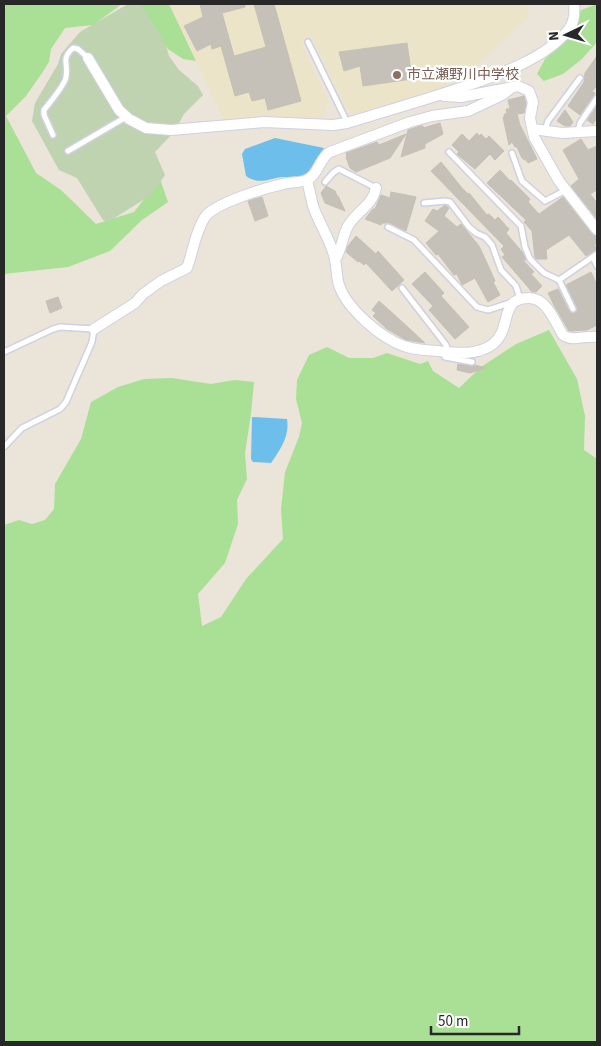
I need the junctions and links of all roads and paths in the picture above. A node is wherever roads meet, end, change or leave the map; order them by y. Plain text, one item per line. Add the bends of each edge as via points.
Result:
1 (574, 4) edge
2 (308, 42) dead end
3 (88, 58) joint
4 (580, 78) dead end
5 (511, 88) junction
6 (436, 96) junction
7 (597, 98) edge
8 (126, 117) junction
9 (347, 123) junction
10 (533, 129) junction
11 (545, 130) junction
12 (597, 131) edge
13 (578, 132) junction
14 (54, 135) dead end
15 (68, 151) dead end
16 (448, 152) dead end
17 (512, 154) dead end
18 (307, 180) junction
19 (325, 182) dead end
20 (376, 188) joint
21 (566, 190) junction
22 (424, 203) dead end
23 (388, 227) dead end
24 (597, 230) edge
25 (595, 256) edge
26 (335, 260) junction
27 (597, 266) edge
28 (559, 280) junction
29 (402, 288) dead end
30 (517, 300) junction
31 (574, 309) dead end
32 (94, 329) junction
33 (597, 337) edge
34 (4, 352) edge
35 (447, 352) junction
36 (472, 362) dead end
37 (4, 447) edge

1 - 6 street via 570,28 542,52 505,72
2 - 9 lane
3 - 8 street
3 - 14 lane via 78,48 67,54 66,79 44,110
4 - 11 lane via 548,121
5 - 6 street via 461,97
5 - 10 street via 518,86 532,95 530,118
5 - 18 street via 468,111 410,122 330,152 324,155 315,173
6 - 9 street
7 - 13 lane via 580,123
8 - 9 street via 155,130 264,122
8 - 15 lane
10 - 11 street
10 - 21 street via 534,137
11 - 13 street
12 - 13 street
16 - 28 lane via 522,226 530,259 544,273
17 - 21 lane via 522,181 545,201
18 - 26 street
18 - 32 street via 282,184 212,210 201,224 187,268 161,281 135,303
19 - 20 lane via 339,169
20 - 26 street via 372,200 348,228
21 - 24 street
22 - 30 lane via 450,202 469,227 485,237 492,245 501,270 516,286
23 - 30 lane via 414,240 477,307 488,310
25 - 27 lane
25 - 28 lane
26 - 35 street via 345,298 387,338 406,347
28 - 31 lane
29 - 35 lane via 446,345
30 - 33 street via 533,298 544,303 568,338
30 - 35 street via 508,309 503,332 493,344 479,352
32 - 34 lane via 53,328
32 - 37 lane via 92,342 66,402 60,409 22,428
35 - 36 lane via 445,357

